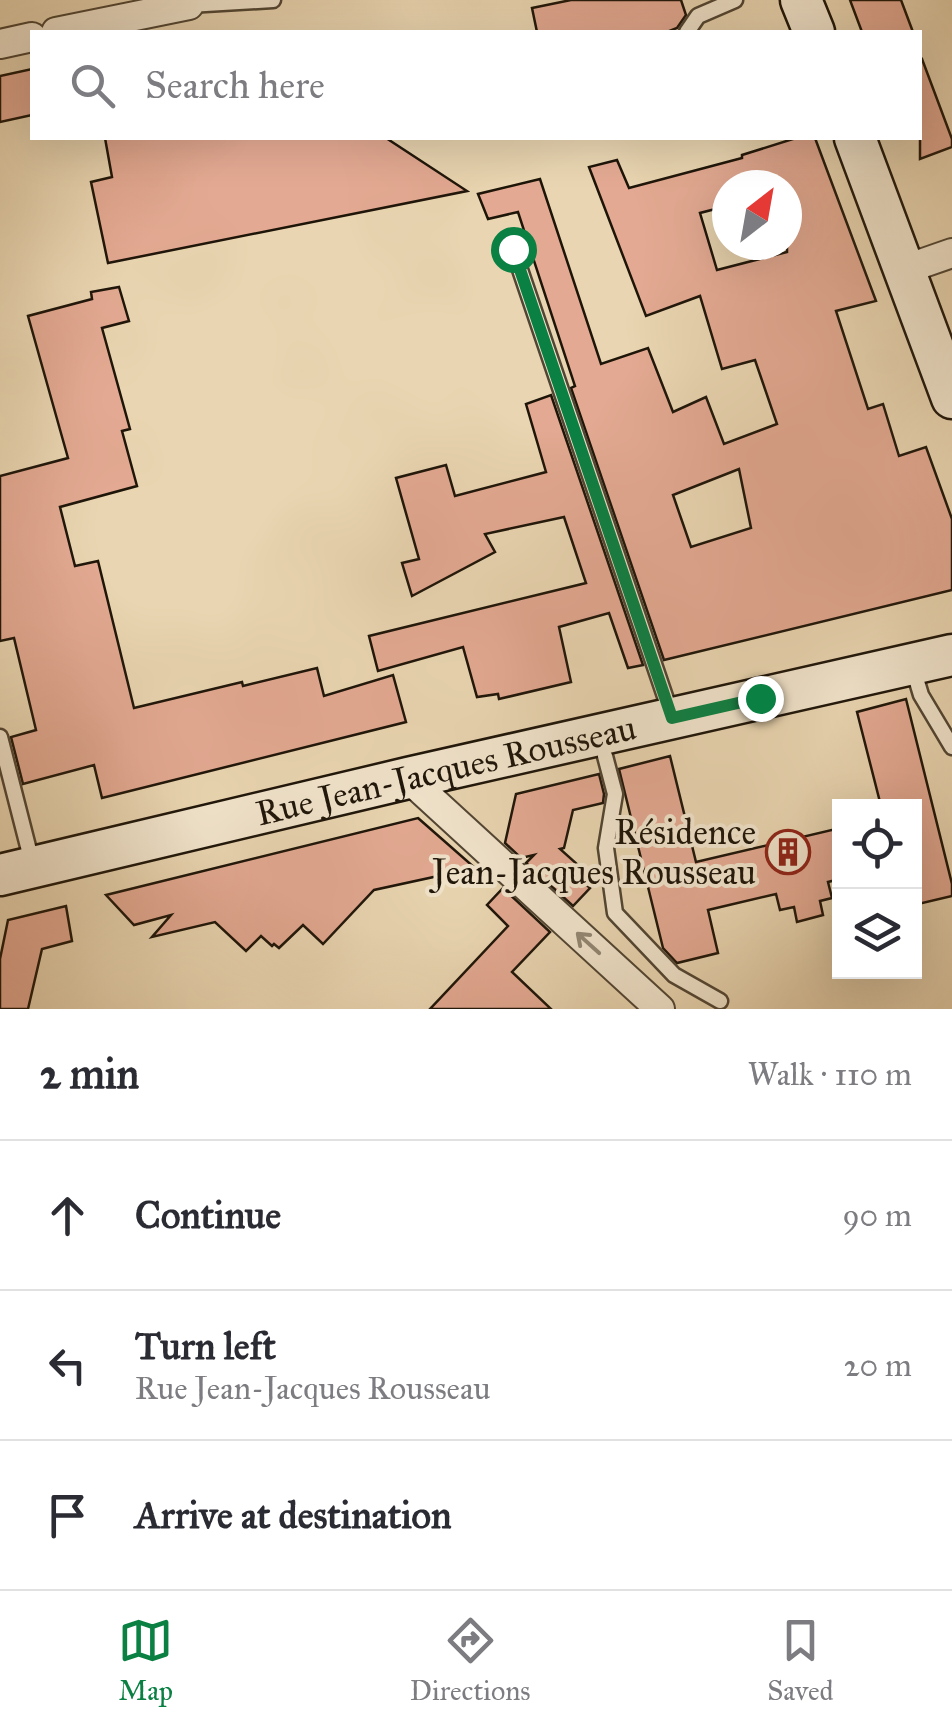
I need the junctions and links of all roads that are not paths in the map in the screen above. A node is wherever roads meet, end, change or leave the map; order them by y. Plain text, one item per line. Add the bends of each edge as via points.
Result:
1 (273, 0) edge
2 (735, 0) edge
3 (802, 0) edge
4 (188, 2) edge
5 (65, 30) edge
6 (688, 30) edge
7 (813, 30) edge
8 (30, 38) edge
9 (0, 44) edge
10 (856, 140) edge
11 (513, 249) dead end
12 (952, 254) edge
13 (906, 269) junction
14 (952, 398) edge
15 (952, 655) edge
16 (912, 664) junction
17 (672, 718) junction
18 (0, 736) edge
19 (952, 747) edge
20 (605, 756) dead end
21 (408, 778) junction
22 (16, 871) edge
23 (720, 1001) dead end
24 (660, 1009) edge

1 - 4 lane
2 - 6 lane via 698,16
3 - 7 main road
4 - 5 street
8 - 9 street
10 - 13 main road
11 - 17 lane
12 - 13 street
13 - 14 main road
15 - 16 main road, Rue Jean-Jacques Rousseau
16 - 17 main road, Rue Jean-Jacques Rousseau
16 - 19 lane via 921,695
17 - 21 main road, Rue Jean-Jacques Rousseau
18 - 22 lane
20 - 23 lane via 615,794 606,848 614,913 674,975
21 - 22 main road, Rue Jean-Jacques Rousseau
24 -> 21 street

